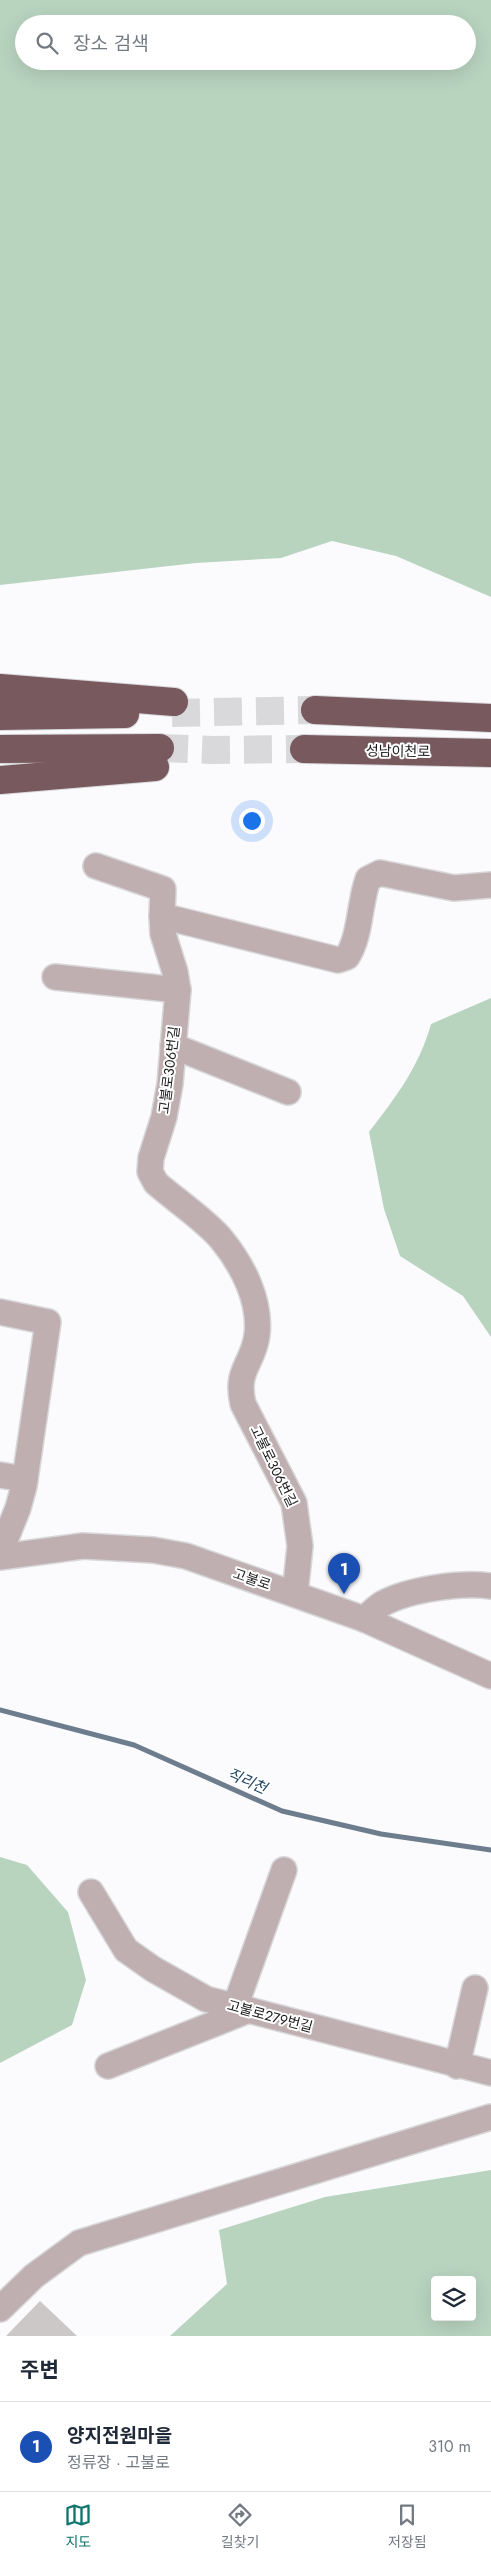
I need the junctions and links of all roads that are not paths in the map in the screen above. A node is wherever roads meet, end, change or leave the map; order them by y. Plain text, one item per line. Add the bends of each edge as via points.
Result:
1 (0, 688) edge
2 (315, 710) tunnel mouth
3 (0, 716) edge
4 (491, 718) edge
5 (304, 748) tunnel mouth
6 (0, 749) edge
7 (491, 753) edge
8 (0, 780) edge
9 (96, 866) dead end
10 (491, 885) edge
11 (162, 916) junction
12 (55, 977) dead end
13 (178, 990) junction
14 (173, 1046) junction
15 (288, 1092) dead end
16 (0, 1312) edge
17 (0, 1475) edge
18 (25, 1479) junction
19 (0, 1553) edge
20 (0, 1557) edge
21 (491, 1586) edge
22 (295, 1594) junction
23 (364, 1619) junction
24 (491, 1676) edge
25 (284, 1870) dead end
26 (91, 1892) dead end
27 (476, 1988) dead end
28 (242, 2009) junction
29 (108, 2066) dead end
30 (457, 2066) junction
31 (491, 2074) edge
32 (491, 2117) edge
33 (0, 2309) edge

1 - 3 highway via 173,707
2 - 4 highway
5 - 7 highway, 성남이천로
6 - 8 highway via 158,758
9 - 11 street, 고불로306번길 via 163,889
10 - 11 street via 454,888 380,873 368,879 353,947 347,957 338,960
11 - 13 street, 고불로306번길 via 163,934
12 - 13 street
13 - 14 street, 고불로306번길
14 - 15 street
14 - 22 street, 고불로306번길 via 164,1117 150,1172 156,1183 222,1239 253,1293 256,1336 241,1375 240,1388 243,1404 294,1504 300,1546
16 - 18 street via 48,1322
17 - 18 street
18 - 19 street via 18,1508
20 - 22 street, 고불로 via 83,1546 153,1550 186,1556
21 - 23 street via 452,1587 414,1593 382,1604
22 - 23 street, 고불로
23 - 24 street, 고불로
25 - 28 street
26 - 28 street, 고불로279번길 via 126,1950 152,1969 206,1999
27 - 30 street
28 - 29 street
28 - 30 street, 고불로279번길
30 - 31 street, 고불로279번길
32 - 33 street via 79,2243 34,2276

